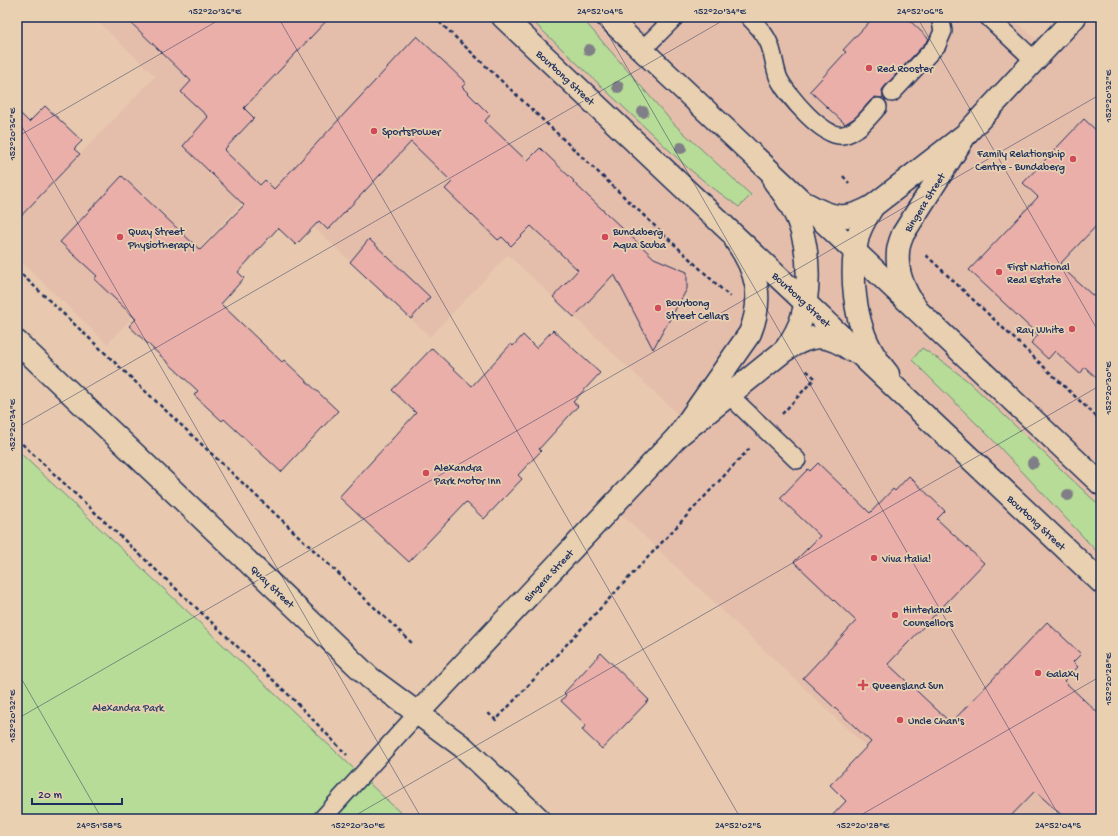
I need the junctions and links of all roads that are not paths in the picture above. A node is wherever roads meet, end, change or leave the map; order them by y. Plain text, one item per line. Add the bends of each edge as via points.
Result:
1 (503, 17) edge
2 (607, 17) edge
3 (674, 17) edge
4 (749, 17) edge
5 (940, 17) edge
6 (988, 17) edge
7 (1075, 17) edge
8 (642, 50) junction
9 (1034, 60) junction
10 (892, 93) dead end
11 (878, 107) dead end
12 (966, 134) junction
13 (760, 163) junction
14 (797, 199) junction
15 (873, 206) junction
16 (728, 229) junction
17 (855, 253) junction
18 (805, 302) junction
19 (923, 316) junction
20 (17, 342) edge
21 (785, 350) junction
22 (867, 361) junction
23 (729, 395) junction
24 (904, 395) junction
25 (678, 436) junction
26 (797, 460) dead end
27 (1101, 484) edge
28 (1101, 582) edge
29 (418, 713) junction
30 (322, 819) edge
31 (539, 819) edge

1 - 16 street, Bourbong Street
2 - 8 street
3 - 8 lane
4 - 11 lane via 769,42 775,67 785,90 819,126 833,134 848,134 860,126
5 - 10 lane via 943,31 937,45
6 - 9 lane
7 - 9 street, Bingera Street
8 - 13 street
9 - 12 street, Bingera Street
12 - 15 street, Bingera Street
12 - 19 street, Bingera Street via 903,234 898,252 902,282 908,297
13 - 14 street
13 - 18 street via 782,191 794,211 802,232 808,280
14 - 15 street, Bingera Street via 832,216 847,217
14 - 17 street
15 - 17 street via 858,236
16 - 18 street, Bourbong Street
16 - 25 street, Bingera Street via 752,269 758,302 754,320 750,333
17 - 19 street
17 - 24 street via 854,294 865,336 873,354
18 - 21 street via 802,318
18 - 22 street, Bourbong Street
19 - 27 street
20 - 29 street, Quay Street via 370,678
21 - 22 street, Bingera Street via 808,338 819,337 832,339 846,346
21 - 23 street, Bingera Street
22 - 24 street, Bourbong Street
23 - 25 street, Bingera Street
23 - 26 lane
24 - 28 street, Bourbong Street
25 - 29 street, Bingera Street
29 - 30 lane
29 - 31 street, Quay Street via 463,747

